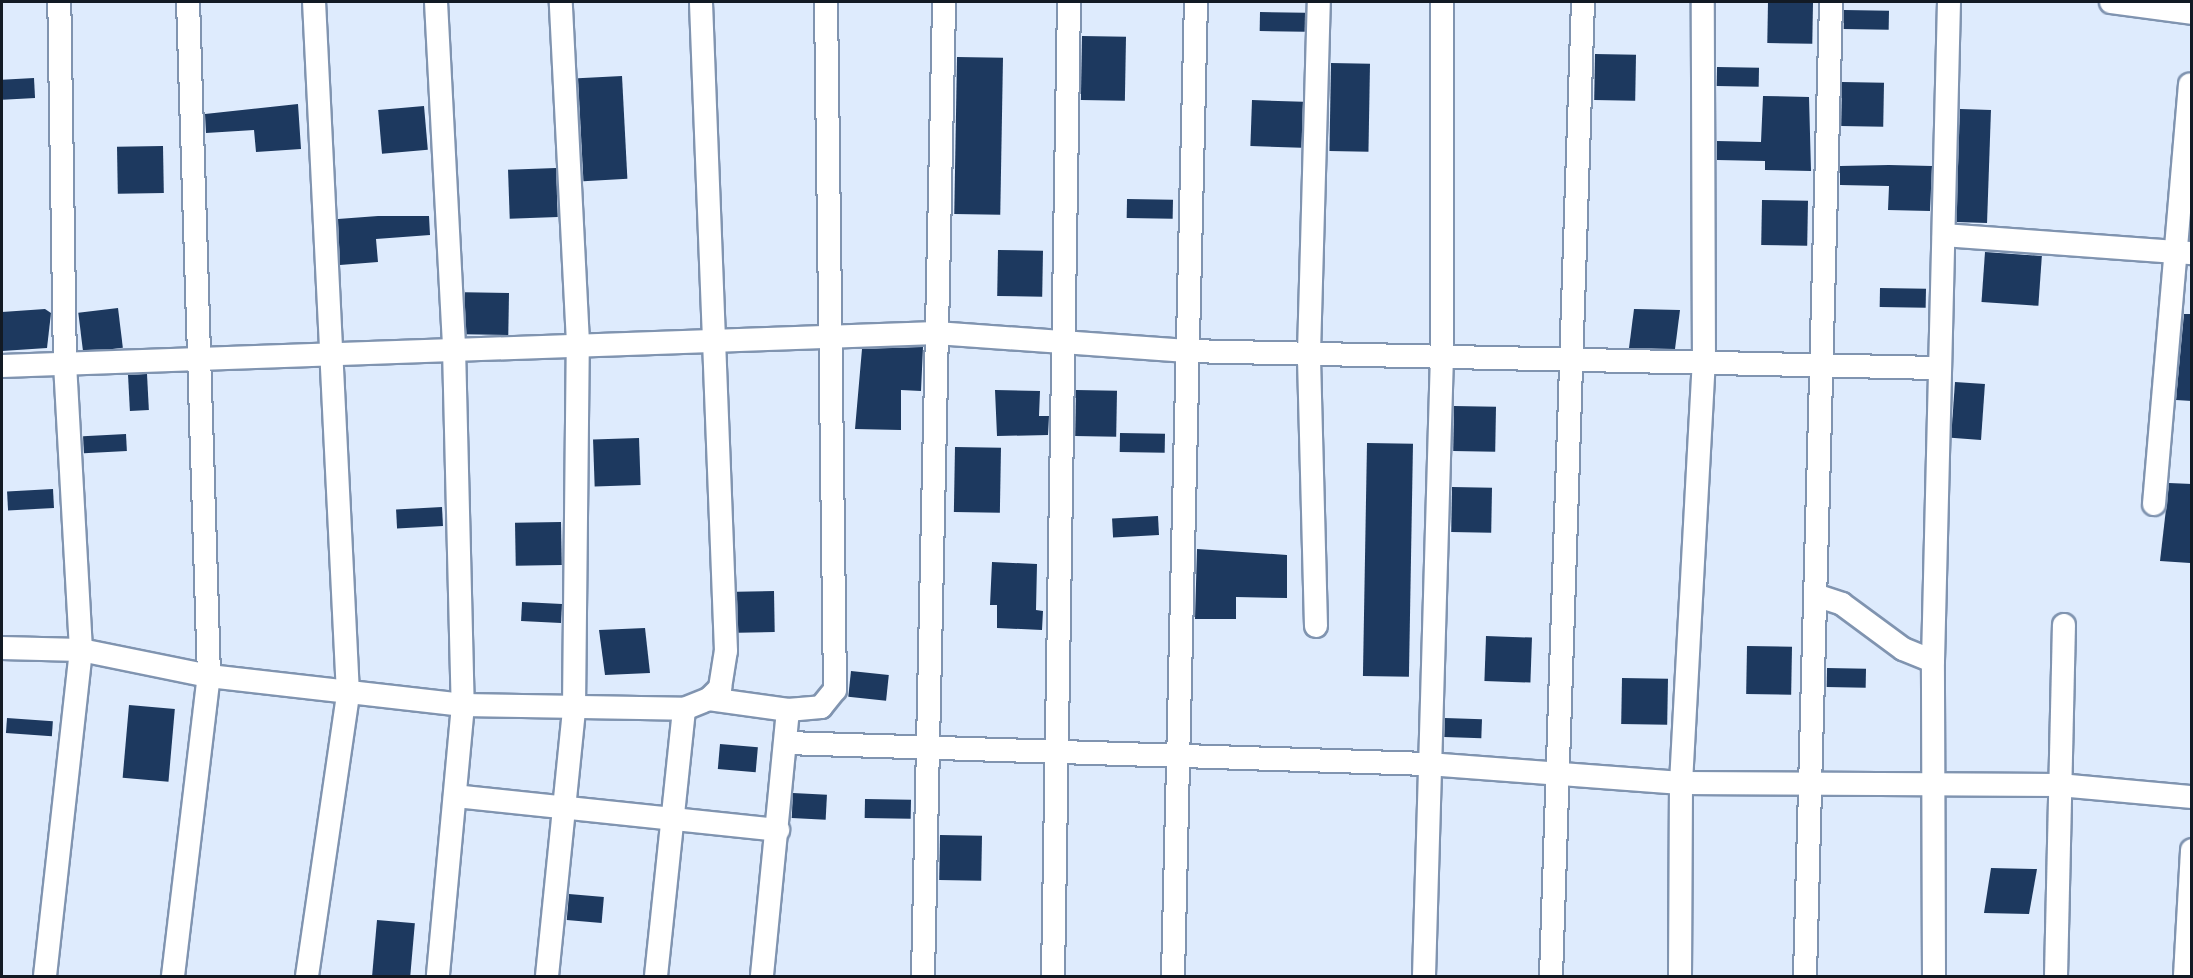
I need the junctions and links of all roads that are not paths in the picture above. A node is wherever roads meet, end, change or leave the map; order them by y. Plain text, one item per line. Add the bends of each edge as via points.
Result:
1 (59, 2) edge
2 (188, 2) edge
3 (314, 2) edge
4 (436, 2) edge
5 (561, 2) edge
6 (701, 2) edge
7 (826, 2) edge
8 (944, 2) edge
9 (1069, 2) edge
10 (1196, 2) edge
11 (1319, 2) edge
12 (1442, 2) edge
13 (1582, 2) edge
14 (1703, 2) edge
15 (1831, 2) edge
16 (1949, 2) edge
17 (2111, 2) edge
18 (2192, 14) edge
19 (2190, 86) edge
20 (1944, 235) junction
21 (2183, 252) edge
22 (936, 333) junction
23 (830, 334) junction
24 (1061, 340) junction
25 (712, 341) junction
26 (578, 343) junction
27 (454, 348) junction
28 (1187, 351) junction
29 (1309, 353) junction
30 (329, 355) junction
31 (1442, 356) junction
32 (1573, 358) junction
33 (202, 359) junction
34 (1704, 364) junction
35 (2, 366) edge
36 (65, 366) junction
37 (1825, 367) junction
38 (1938, 368) junction
39 (2154, 504) dead end
40 (1815, 595) junction
41 (2064, 625) dead end
42 (1316, 626) dead end
43 (2, 648) edge
44 (81, 650) junction
45 (1934, 662) junction
46 (209, 676) junction
47 (348, 694) junction
48 (709, 699) junction
49 (464, 705) junction
50 (574, 708) junction
51 (684, 709) junction
52 (788, 710) junction
53 (787, 743) junction
54 (929, 748) junction
55 (1058, 748) junction
56 (1176, 756) junction
57 (1428, 764) junction
58 (1560, 771) junction
59 (1681, 783) junction
60 (1934, 784) junction
61 (2059, 785) junction
62 (1808, 786) junction
63 (455, 796) junction
64 (2192, 797) edge
65 (564, 804) junction
66 (673, 817) junction
67 (778, 830) junction
68 (2192, 850) edge
69 (45, 976) edge
70 (173, 976) edge
71 (307, 976) edge
72 (438, 976) edge
73 (547, 976) edge
74 (656, 976) edge
75 (762, 976) edge
76 (923, 976) edge
77 (1053, 976) edge
78 (1173, 976) edge
79 (1424, 976) edge
80 (1551, 976) edge
81 (1680, 976) edge
82 (1805, 976) edge
83 (1934, 976) edge
84 (2056, 976) edge
85 (2185, 976) edge

1 - 36 street
2 - 33 street
3 - 30 street
4 - 27 street
5 - 26 street
6 - 25 street
7 - 23 street
8 - 22 street
9 - 24 street
10 - 28 street
11 - 29 street
12 - 31 street
13 - 32 street
14 - 34 street
15 - 37 street
16 - 20 street
17 - 18 street
19 - 21 street
20 - 21 street
20 - 38 street
21 - 39 street
22 - 23 street
22 - 24 street
22 - 54 street
23 - 25 street
23 - 52 street via 834,690 821,707
24 - 28 street
24 - 55 street
25 - 26 street
25 - 48 street via 726,651 720,688
26 - 27 street
26 - 50 street
27 - 30 street
27 - 49 street
28 - 29 street
28 - 56 street
29 - 31 street
29 - 42 street
30 - 33 street
30 - 47 street
31 - 32 street
31 - 57 street
32 - 34 street
32 - 58 street
33 - 36 street
33 - 46 street
34 - 37 street
34 - 59 street
35 - 36 street
36 - 44 street
37 - 38 street
37 - 40 street
38 - 45 street
40 - 45 street via 1842,604 1903,649
40 - 62 street
41 - 61 street
43 - 44 street
44 - 46 street
44 - 69 street
45 - 60 street
46 - 47 street
46 - 70 street
47 - 49 street
47 - 71 street
48 - 51 street
48 - 52 street
49 - 50 street
49 - 63 street
50 - 51 street
50 - 65 street
51 - 66 street
52 - 53 street
53 - 54 street
53 - 67 street
54 - 55 street
54 - 76 street
55 - 56 street
55 - 77 street
56 - 57 street
56 - 78 street
57 - 58 street
57 - 79 street
58 - 59 street
58 - 80 street
59 - 62 street
59 - 81 street
60 - 61 street
60 - 62 street
60 - 83 street
61 - 64 street
61 - 84 street
62 - 82 street
63 - 65 street
63 - 72 street
65 - 66 street
65 - 73 street
66 - 67 street
66 - 74 street
67 - 75 street
68 - 85 street

